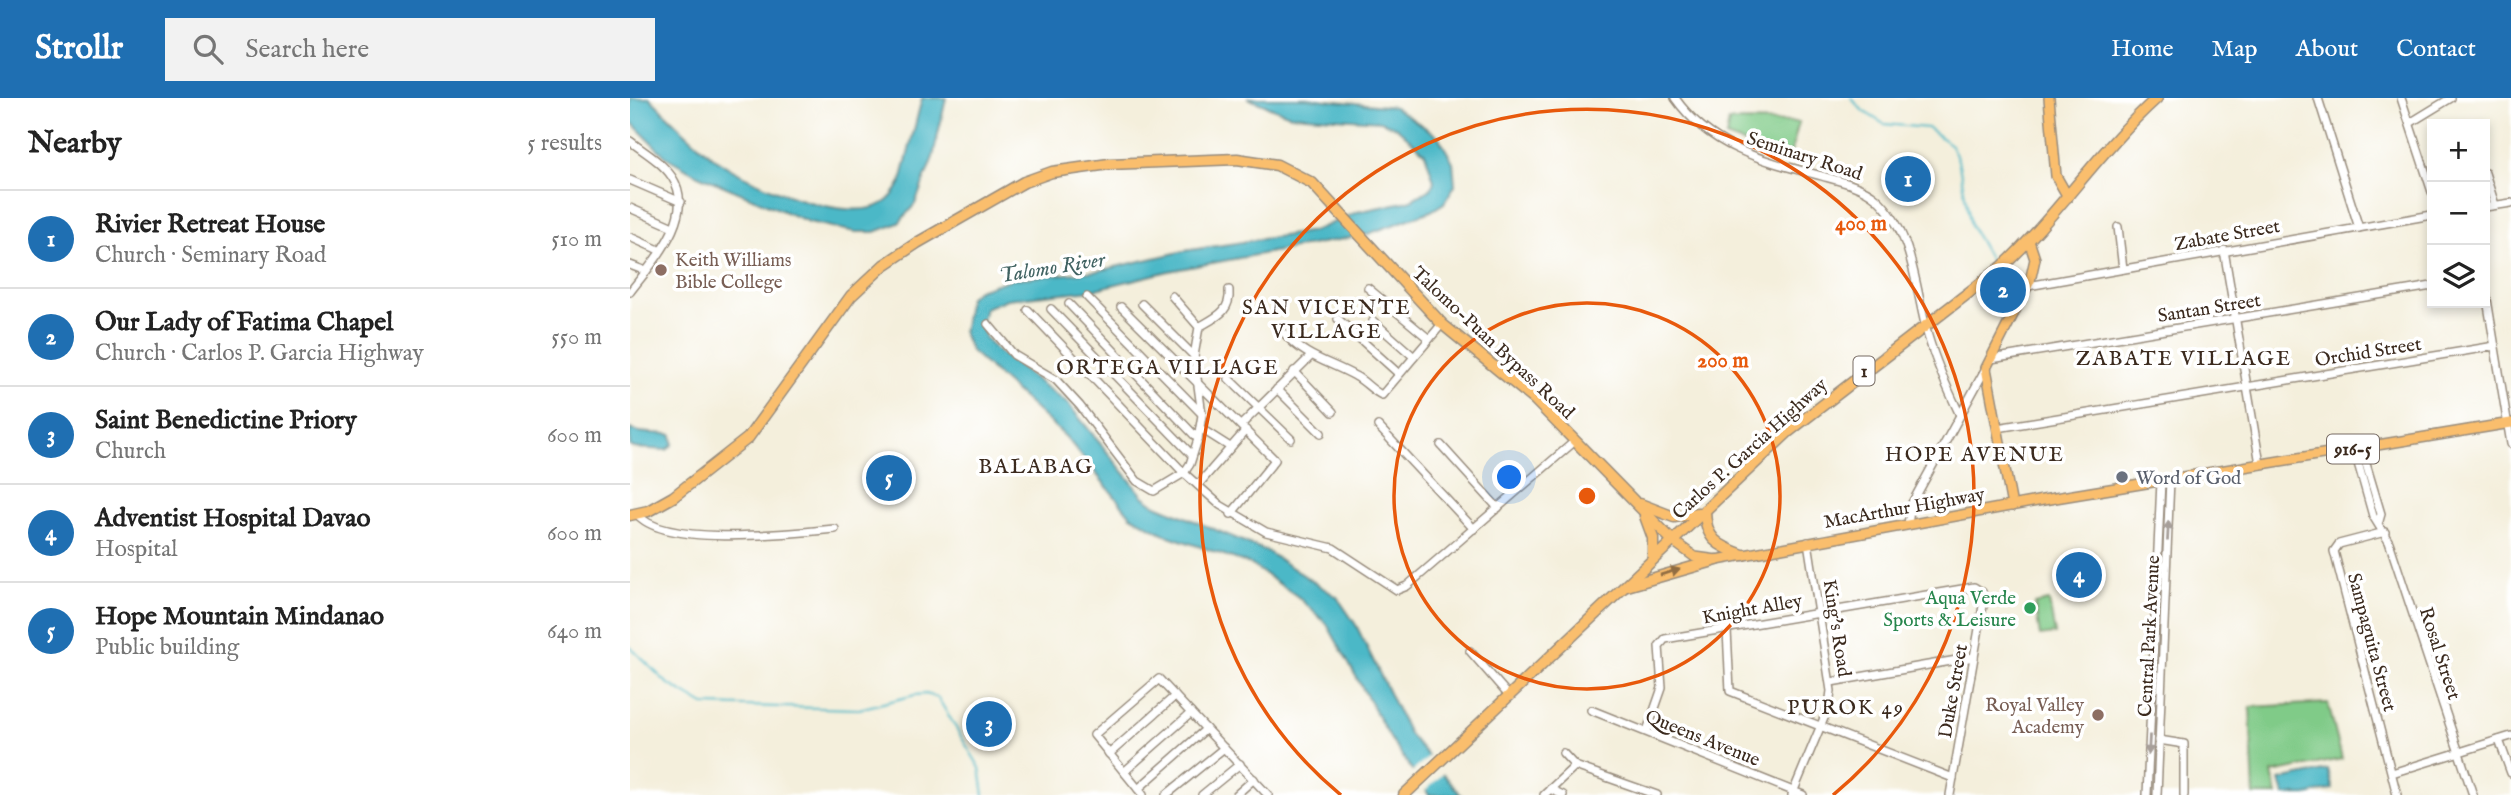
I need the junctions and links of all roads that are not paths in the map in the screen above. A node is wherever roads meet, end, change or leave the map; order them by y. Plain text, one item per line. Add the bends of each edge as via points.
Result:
1 (1675, 98) edge
2 (2049, 98) edge
3 (2157, 98) edge
4 (2318, 98) edge
5 (2402, 98) edge
6 (2451, 98) edge
7 (2410, 123) junction
8 (630, 141) edge
9 (630, 180) edge
10 (2429, 182) edge
11 (2488, 182) edge
12 (2068, 197) junction
13 (681, 202) junction
14 (2511, 203) edge
15 (2495, 205) junction
16 (2490, 206) edge
17 (630, 208) edge
18 (2427, 216) edge
19 (2118, 227) dead end
20 (673, 228) junction
21 (2359, 228) junction
22 (630, 237) edge
23 (2029, 241) junction
24 (659, 250) junction
25 (2224, 250) junction
26 (630, 265) edge
27 (2123, 269) junction
28 (646, 271) junction
29 (2028, 286) junction
30 (2427, 287) edge
31 (1368, 288) dead end
32 (1229, 290) dead end
33 (630, 292) edge
34 (1172, 296) dead end
35 (1087, 297) dead end
36 (1069, 304) dead end
37 (1142, 304) dead end
38 (1121, 307) dead end
39 (2488, 308) edge
40 (1051, 309) dead end
41 (1028, 310) dead end
42 (1338, 319) dead end
43 (2235, 319) junction
44 (1373, 321) dead end
45 (988, 324) dead end
46 (1442, 324) junction
47 (1925, 325) junction
48 (1199, 327) junction
49 (1285, 334) dead end
50 (1429, 339) junction
51 (2495, 346) junction
52 (1194, 356) junction
53 (1310, 357) junction
54 (1414, 357) junction
55 (1989, 364) junction
56 (1294, 371) junction
57 (1399, 374) junction
58 (1229, 379) dead end
59 (1199, 384) junction
60 (2247, 387) junction
61 (1277, 389) junction
62 (1258, 408) junction
63 (1333, 412) dead end
64 (1202, 415) junction
65 (1960, 415) junction
66 (2509, 424) edge
67 (1378, 426) dead end
68 (1200, 428) junction
69 (1244, 428) junction
70 (1997, 428) junction
71 (1321, 433) dead end
72 (1198, 439) junction
73 (1290, 439) dead end
74 (1575, 440) junction
75 (2511, 444) edge
76 (1441, 445) dead end
77 (1230, 447) junction
78 (2358, 448) junction
79 (1192, 455) junction
80 (2260, 464) junction
81 (1184, 473) junction
82 (2165, 480) junction
83 (1198, 485) junction
84 (1632, 499) junction
85 (2012, 506) junction
86 (1498, 508) junction
87 (1641, 509) junction
88 (1705, 510) junction
89 (633, 514) edge
90 (1231, 514) junction
91 (1908, 524) junction
92 (835, 529) dead end
93 (1474, 529) junction
94 (2385, 532) junction
95 (1672, 541) junction
96 (1808, 542) junction
97 (1744, 555) junction
98 (2157, 555) junction
99 (2167, 555) junction
100 (1653, 559) junction
101 (1717, 560) junction
102 (1624, 587) junction
103 (1982, 592) joint
104 (1821, 612) junction
105 (1727, 630) junction
106 (2154, 648) junction
107 (2162, 649) junction
108 (1470, 651) dead end
109 (1974, 657) junction
110 (1831, 682) junction
111 (1175, 696) junction
112 (1510, 697) junction
113 (1591, 710) dead end
114 (1191, 713) junction
115 (1820, 726) junction
116 (1206, 729) junction
117 (1647, 732) junction
118 (2511, 736) edge
119 (2159, 740) junction
120 (2499, 740) junction
121 (1224, 748) junction
122 (1563, 753) dead end
123 (1110, 754) junction
124 (2458, 754) junction
125 (1240, 764) junction
126 (1575, 766) junction
127 (1124, 772) junction
128 (2392, 773) junction
129 (2511, 773) edge
130 (1953, 778) junction
131 (1254, 779) junction
132 (1140, 792) edge
133 (1547, 792) edge
134 (1793, 793) edge
135 (1166, 795) edge
136 (1202, 795) edge
137 (1236, 795) edge
138 (1269, 795) edge
139 (1404, 795) edge
140 (1563, 795) edge
141 (1657, 795) edge
142 (1803, 795) edge
143 (1950, 795) edge
144 (2147, 795) edge
145 (2157, 795) edge
146 (2184, 795) edge
147 (2397, 795) edge
148 (2473, 795) edge

1 - 47 street, Seminary Road via 1700,127 1724,144 1875,197 1900,231
2 - 12 main road via 2056,176
3 - 12 highway, Carlos P. Garcia Highway / 1
4 - 21 street
5 - 7 street
6 - 7 street
7 - 10 street
8 - 13 street via 666,169
9 - 13 street
11 - 15 street
12 - 23 highway, Carlos P. Garcia Highway / 1
13 - 20 street
14 - 15 street
15 - 16 street
17 - 20 street
18 - 21 street, Zabate Street
19 - 27 street
20 - 24 street
21 - 25 street, Zabate Street
22 - 24 street
23 - 29 main road via 2035,259
23 - 47 highway, Carlos P. Garcia Highway / 1 via 1984,282
24 - 28 street
25 - 27 street, Zabate Street
25 - 43 street
26 - 28 street
27 - 29 street, Zabate Street
28 - 33 street
29 - 55 main road
30 - 43 street, Santan Street
31 - 50 street
32 - 48 street via 1225,310
34 - 48 street
35 - 64 street
36 - 72 street
37 - 52 street
38 - 59 street
39 - 51 street
40 - 79 street
41 - 81 street
42 - 57 street
43 - 55 street, Santan Street
43 - 60 street
44 - 54 street
45 - 81 street via 1014,355 1056,380 1137,481 1149,490 1161,488
46 - 50 street
46 - 74 highway, Talomo-Puan Bypass Road via 1535,400
46 - 89 highway, Talomo-Puan Bypass Road via 1312,183 1289,169 1248,160 1086,165 1052,172 1024,182 909,248 866,280 748,438 673,497
47 - 65 street, Seminary Road
47 - 88 highway, Carlos P. Garcia Highway / 1 via 1806,416
48 - 52 street
49 - 53 street
50 - 54 street
51 - 60 street, Orchid Street
51 - 66 street
52 - 59 street
53 - 56 street
53 - 57 street via 1359,378 1378,394 1385,394
54 - 57 street
55 - 65 street
55 - 70 main road
56 - 61 street
56 - 63 street
58 - 62 street
59 - 64 street
59 - 69 street
60 - 70 street, Orchid Street
60 - 80 street
61 - 62 street
61 - 71 street
62 - 69 street
62 - 73 street
64 - 68 street
65 - 91 street via 1911,505
66 - 75 street
66 - 78 main road, MacArthur Highway / 916-5
67 - 93 street
68 - 72 street
68 - 77 street
69 - 77 street
69 - 90 street via 1275,460
70 - 85 main road
72 - 79 street
74 - 84 highway, Talomo-Puan Bypass Road
74 - 86 street
76 - 86 street
77 - 83 street
78 - 80 main road, MacArthur Highway / 916-5
78 - 94 street, Rosal Street
79 - 81 street
80 - 82 main road, MacArthur Highway / 916-5
81 - 83 street
82 - 85 main road, MacArthur Highway / 916-5
82 - 98 street, Central Park Avenue
99 -> 82 street, Central Park Avenue
83 - 90 street
84 - 87 highway, Talomo-Puan Bypass Road
84 - 88 highway via 1674,517
85 - 91 main road, MacArthur Highway / 916-5
86 - 93 street
87 - 95 highway, Talomo-Puan Bypass Road
87 - 100 highway via 1652,534
88 - 95 highway, Carlos P. Garcia Highway / 1
88 - 97 highway via 1712,540
89 - 92 street via 652,526 715,536
90 - 93 street via 1266,532 1333,548 1396,590 1407,586
91 - 96 main road, MacArthur Highway / 916-5
94 - 124 street, Rosal Street
94 - 128 street, Sampaguita Street via 2339,544 2334,551
95 - 100 highway, 1
95 - 101 main road, MacArthur Highway / 916-5 via 1695,557
96 - 97 main road, MacArthur Highway / 916-5
96 - 104 street, King's Road
97 - 101 main road, MacArthur Highway / 916-5
98 - 99 street
98 - 106 street, Central Park Avenue
99 - 107 street, Central Park Avenue
100 - 102 highway, 1
102 -> 101 highway
102 - 112 highway, 1
103 - 104 street, Knight Alley via 1968,587
103 - 109 street, Duke Street
104 - 105 street, Knight Alley
104 - 110 street, King's Road
105 - 115 street via 1730,691
105 - 117 street, Knight Alley via 1660,643 1662,688
106 - 107 street
106 -> 144 street, Central Park Avenue
107 - 119 street, Central Park Avenue
108 - 112 street
109 - 110 street
109 - 130 street, Duke Street
110 - 115 street, King's Road via 1829,706
111 - 114 street
111 - 123 street
111 - 123 street via 1159,679 1094,735
112 - 139 highway, 1
113 - 117 street, Queens Avenue
114 - 116 street
114 - 127 street
115 - 130 street
115 - 134 street, King's Road
116 - 121 street
116 - 132 street
117 - 134 street, Queens Avenue
118 - 120 street
119 - 145 street, Central Park Avenue
119 - 146 street via 2183,744
120 - 124 street
120 - 129 street
121 - 125 street
121 - 135 street
122 - 126 street
123 - 127 street
124 - 128 street
124 - 148 street, Rosal Street
125 - 131 street
125 - 136 street
126 - 133 street
126 - 141 street
127 - 132 street
128 - 147 street, Sampaguita Street
130 - 143 street, Duke Street
131 - 137 street
131 - 138 street
133 - 140 street
134 - 142 street, Queens Avenue

